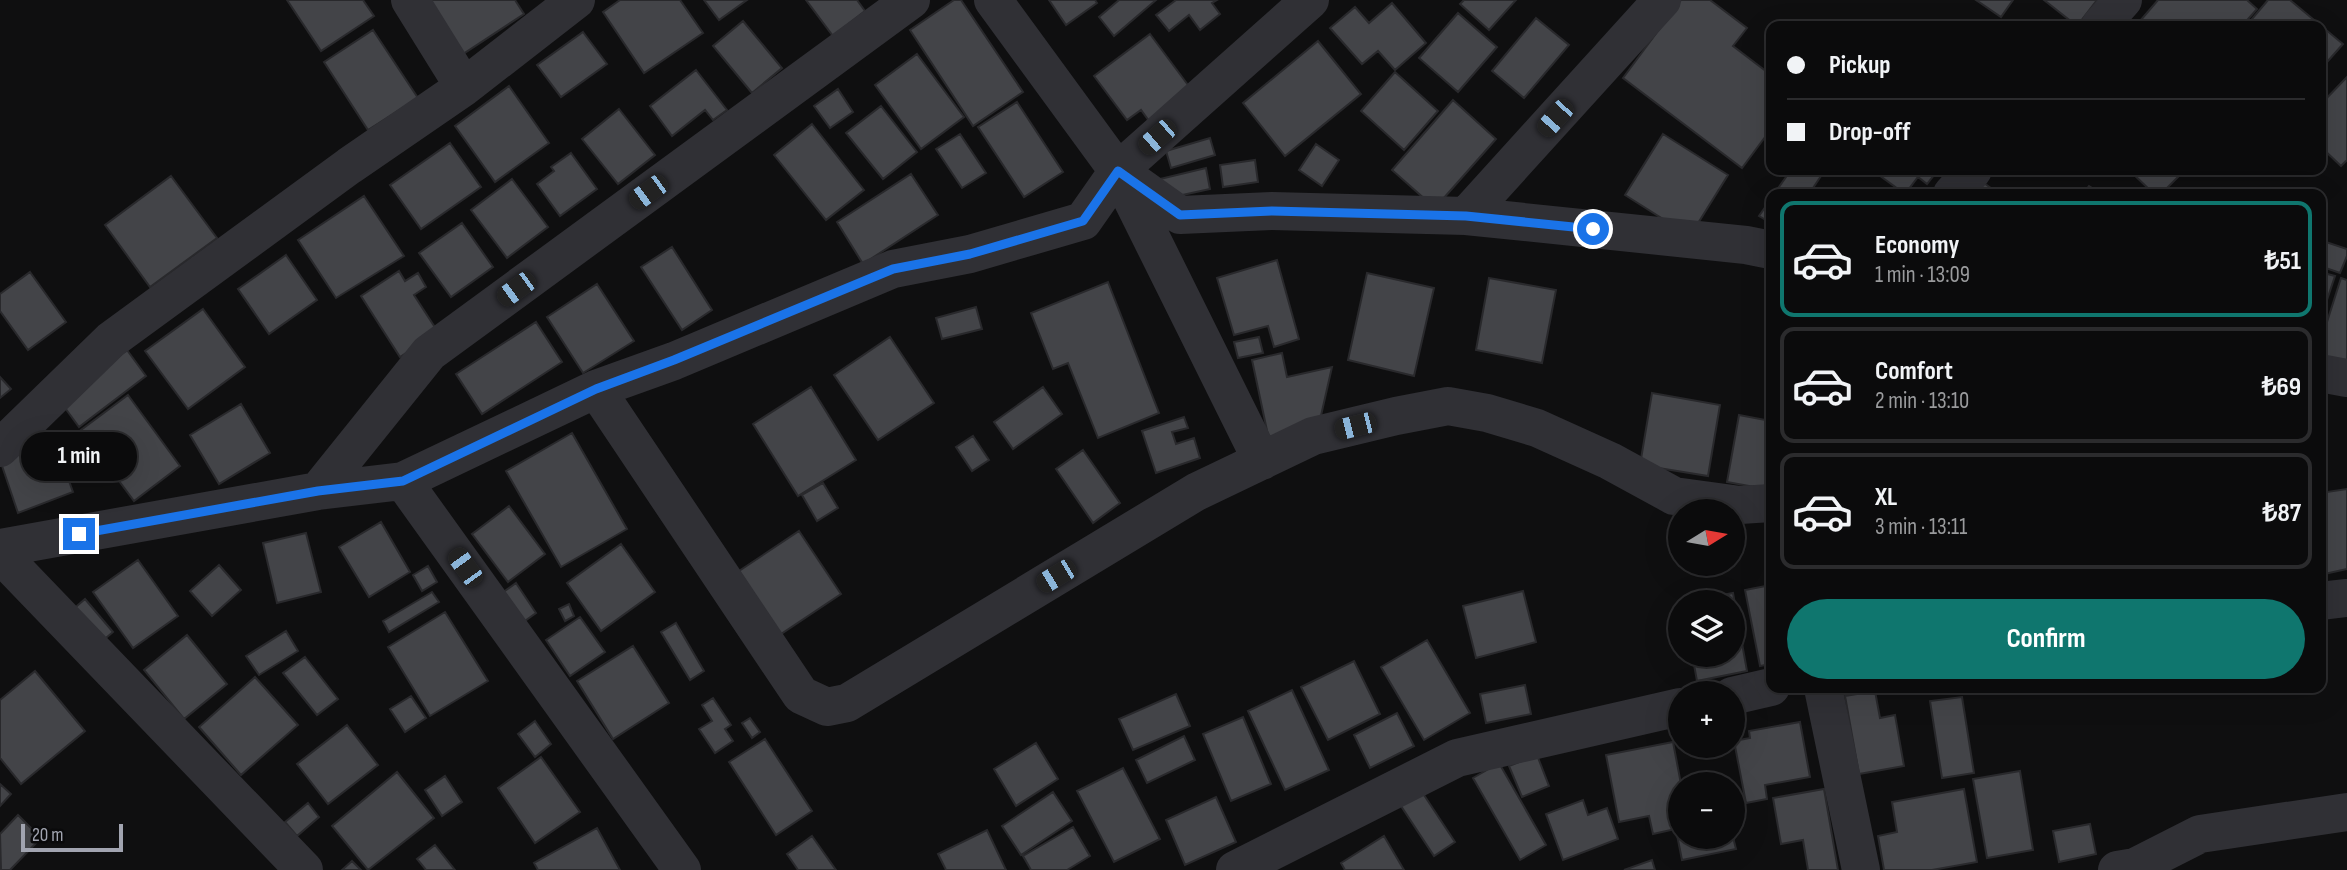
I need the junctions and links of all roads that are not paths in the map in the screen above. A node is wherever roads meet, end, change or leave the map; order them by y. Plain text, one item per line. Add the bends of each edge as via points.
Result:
1 (410, 0) edge
2 (576, 0) edge
3 (911, 0) edge
4 (993, 0) edge
5 (1310, 0) edge
6 (1662, 0) edge
7 (2123, 0) edge
8 (2104, 21) edge
9 (464, 87) junction
10 (1118, 171) junction
11 (1969, 175) edge
12 (1956, 189) edge
13 (1466, 216) junction
14 (1766, 249) edge
15 (2326, 374) edge
16 (2347, 379) edge
17 (596, 389) junction
18 (0, 448) edge
19 (1262, 461) junction
20 (403, 481) junction
21 (318, 491) junction
22 (1766, 503) edge
23 (0, 548) edge
24 (0, 554) edge
25 (2347, 598) edge
26 (2326, 600) edge
27 (1766, 688) edge
28 (1745, 693) edge
29 (1824, 693) edge
30 (1668, 711) edge
31 (2347, 811) edge
32 (2130, 869) edge
33 (304, 870) edge
34 (682, 870) edge
35 (1235, 870) edge
36 (1861, 870) edge

1 - 9 street
2 - 9 street
3 - 21 street via 429,353
4 - 10 street
5 - 10 street
6 - 13 street
7 - 8 street
9 - 18 street via 111,340
10 - 13 street via 1180,215 1272,211
10 - 17 street via 1083,221 970,254 893,269
10 - 19 street
11 - 12 street
13 - 14 street
15 - 16 street
17 - 19 street via 801,695 827,707 847,704 1196,492
17 - 20 street
19 - 22 street via 1313,436 1448,406 1537,428 1674,496 1740,505
20 - 21 street
20 - 34 street
21 - 23 street
24 - 33 street
25 - 26 street
27 - 28 street
29 - 36 street
30 - 35 street via 1457,758
31 - 32 street via 2200,834

